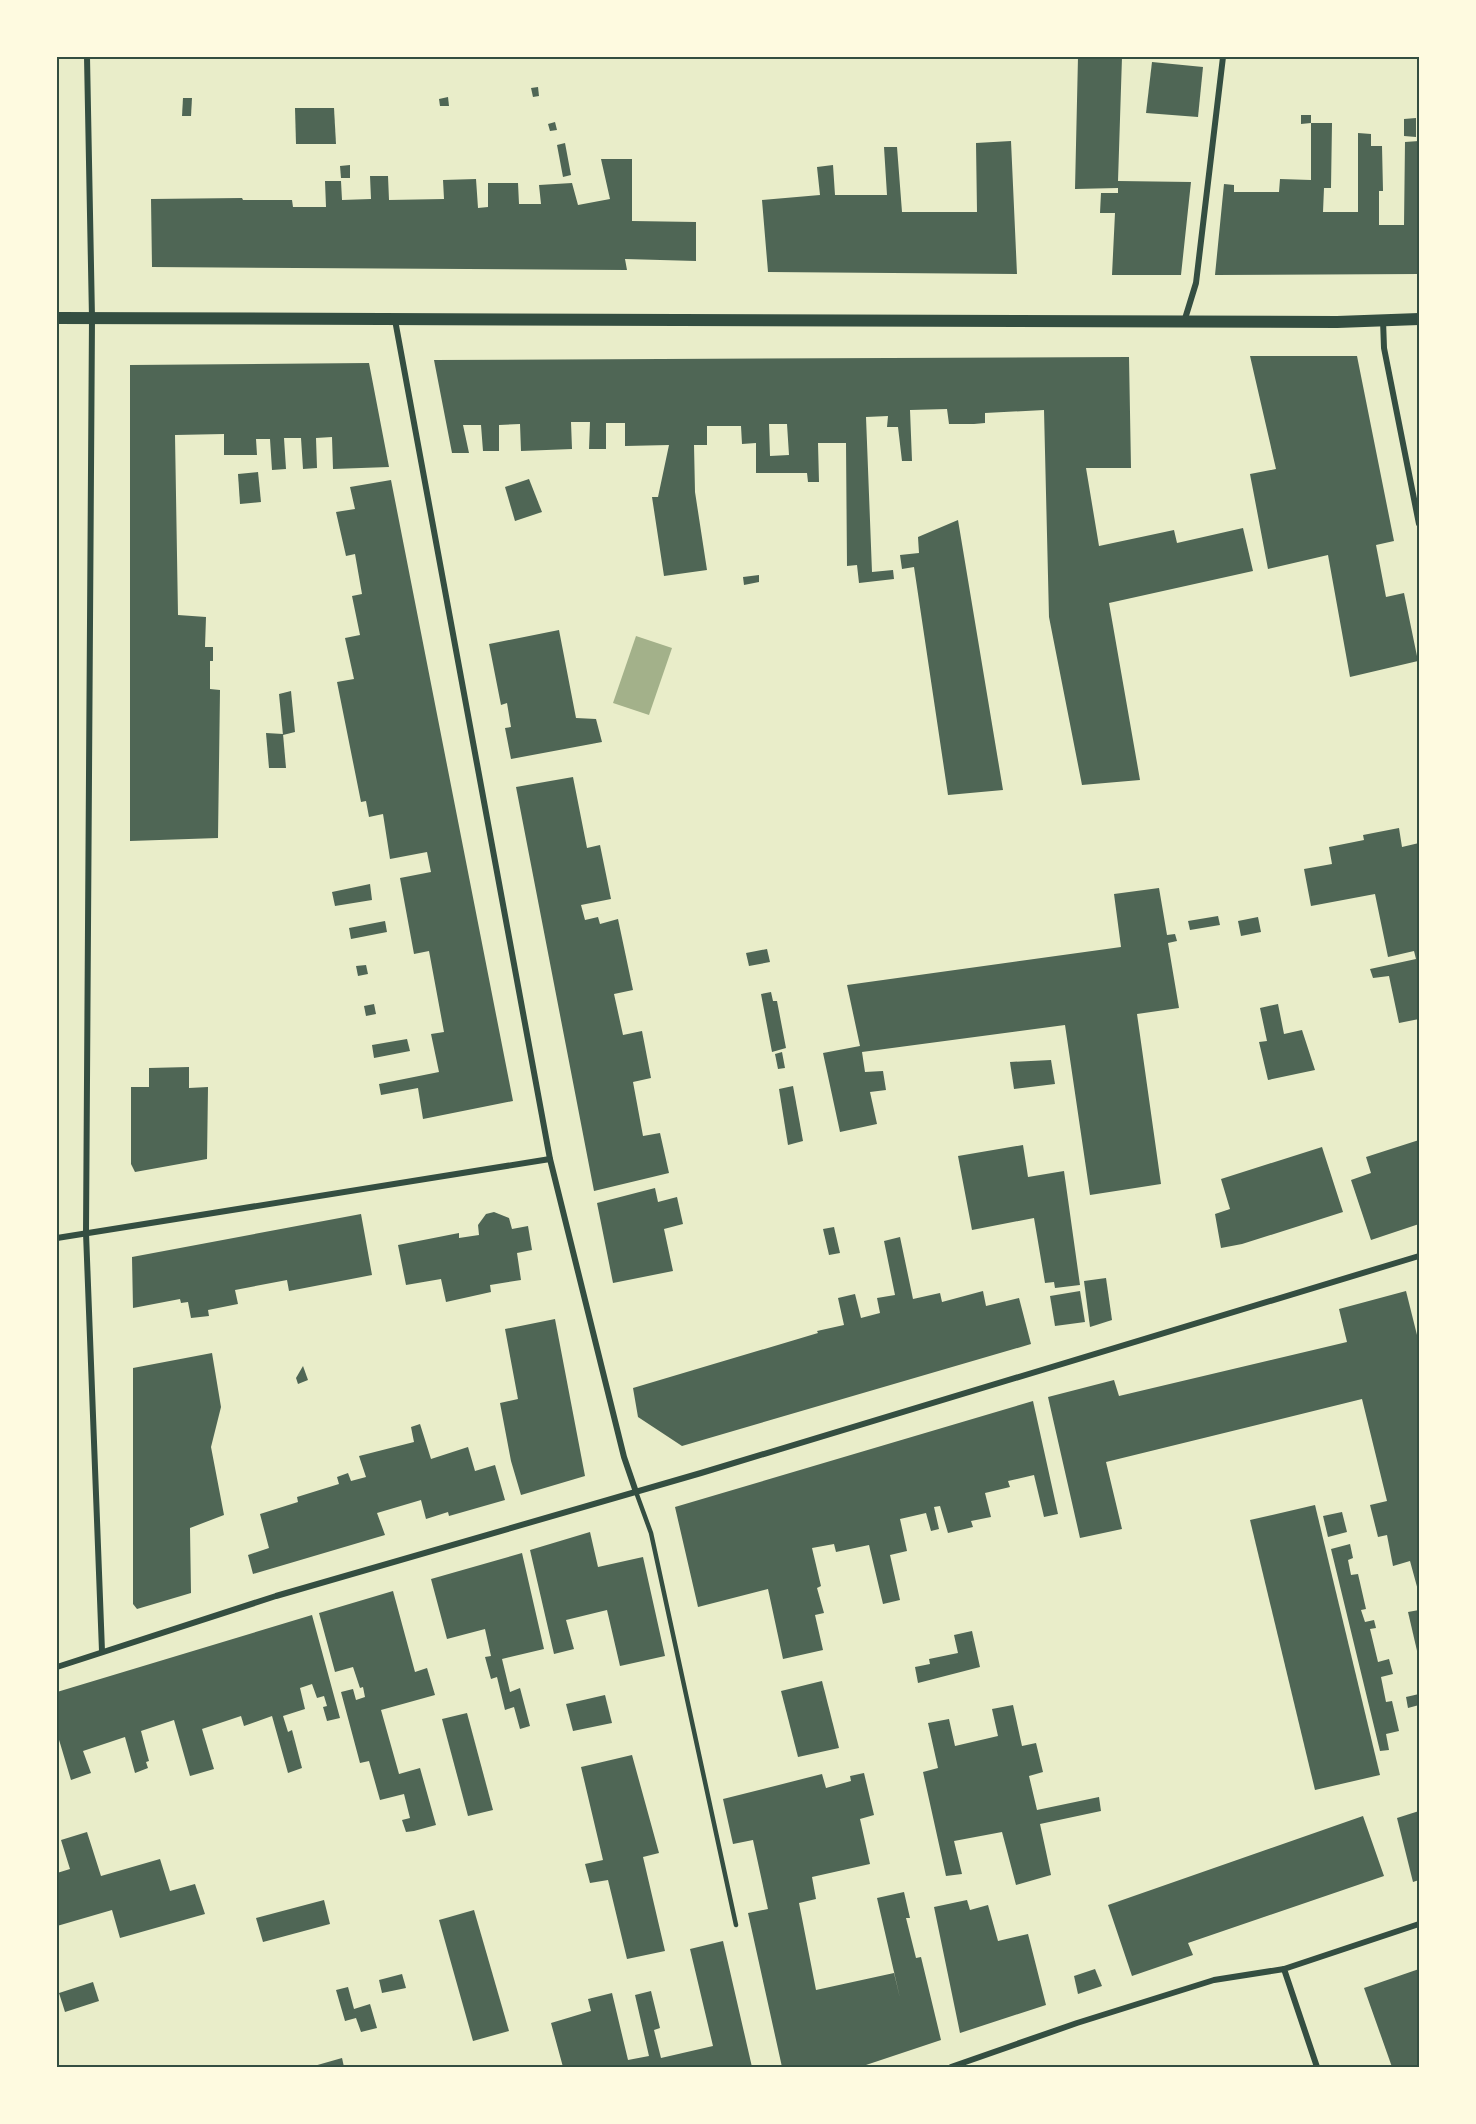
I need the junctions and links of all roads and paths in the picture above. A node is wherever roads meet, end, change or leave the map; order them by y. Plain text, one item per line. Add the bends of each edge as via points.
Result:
1 (87, 57) edge
2 (1223, 57) edge
3 (57, 318) edge
4 (92, 318) junction
5 (395, 320) junction
6 (1383, 320) junction
7 (1419, 320) edge
8 (1184, 322) junction
9 (1419, 524) edge
10 (550, 1159) junction
11 (86, 1233) junction
12 (57, 1238) edge
13 (1419, 1256) edge
14 (636, 1492) junction
15 (102, 1651) junction
16 (57, 1667) edge
17 (1419, 1924) edge
18 (736, 1925) dead end
19 (1284, 1969) junction
20 (951, 2067) edge
21 (1317, 2067) edge

1 - 4 street
2 - 8 street via 1196,283
3 - 4 main road
4 - 5 main road
4 - 11 street
5 - 8 main road
5 - 10 street
6 - 7 main road
6 - 8 main road
6 - 9 street via 1384,348
10 - 11 street
10 - 14 street
11 - 12 street
11 - 15 street
13 - 14 street
14 - 15 street via 276,1596
14 - 18 lane via 654,1545
15 - 16 street
17 - 19 street
19 - 20 street via 1214,1980
19 - 21 street

